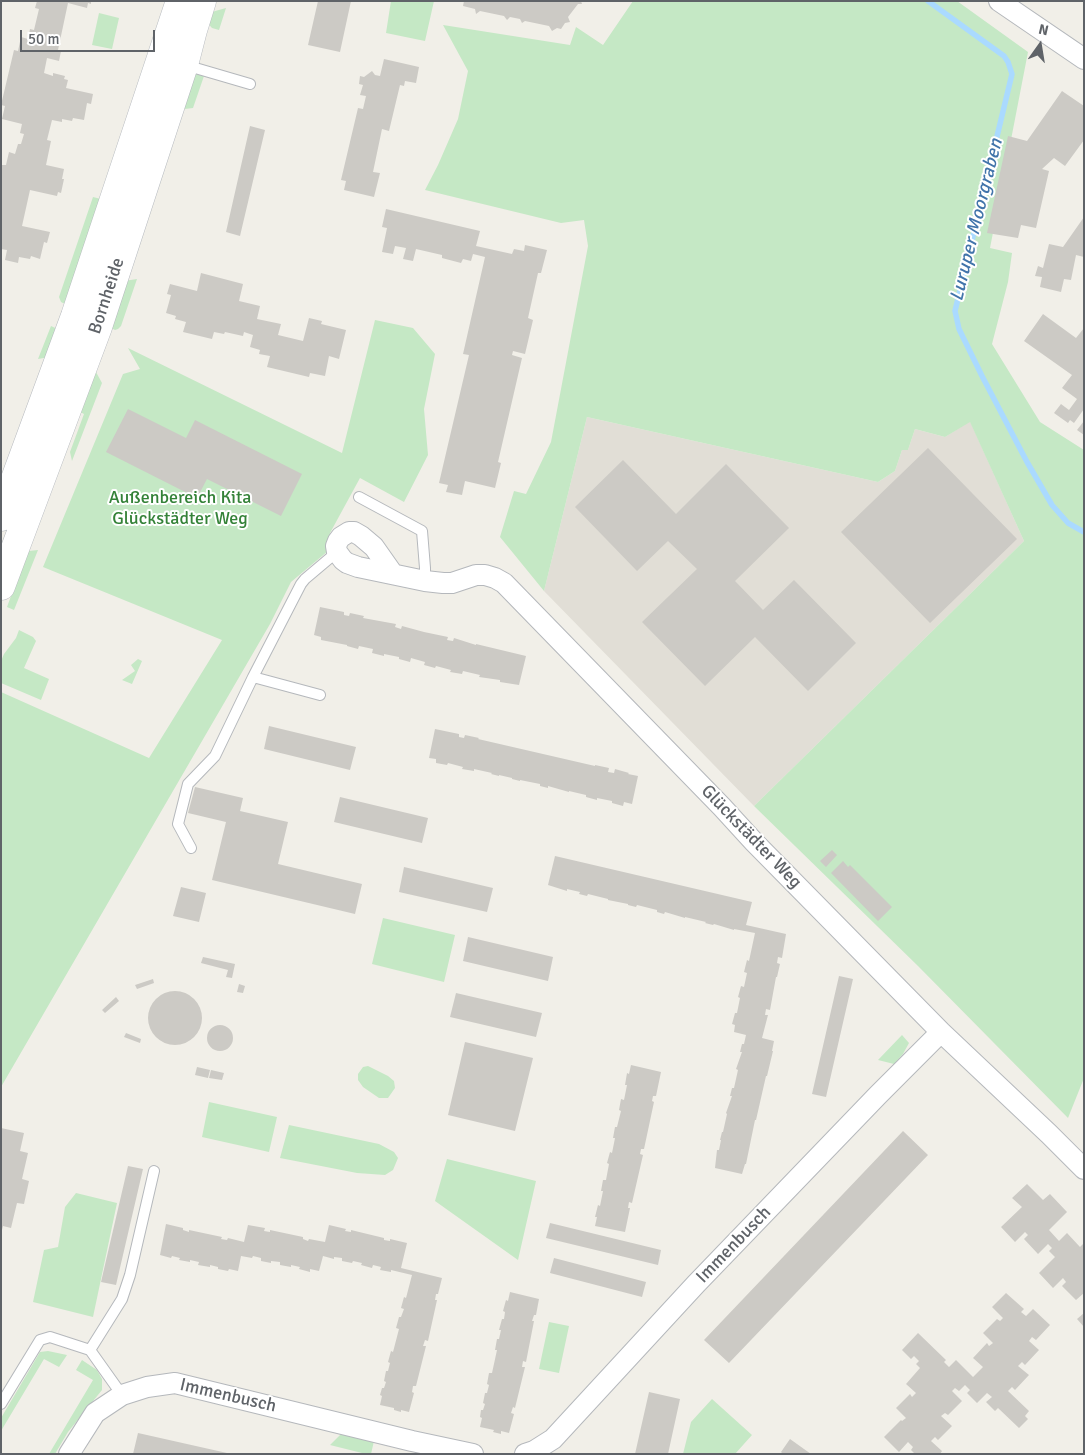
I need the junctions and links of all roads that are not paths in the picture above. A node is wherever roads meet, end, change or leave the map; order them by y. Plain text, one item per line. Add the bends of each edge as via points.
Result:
1 (180, 1) edge
2 (202, 1) edge
3 (999, 1) edge
4 (1084, 59) edge
5 (184, 65) junction
6 (250, 84) dead end
7 (92, 307) junction
8 (359, 498) dead end
9 (1, 517) edge
10 (337, 552) junction
11 (393, 574) junction
12 (425, 581) junction
13 (1, 586) edge
14 (253, 677) junction
15 (320, 695) dead end
16 (191, 848) dead end
17 (940, 1032) junction
18 (1084, 1169) edge
19 (154, 1171) dead end
20 (90, 1350) junction
21 (122, 1395) junction
22 (1, 1404) edge
23 (411, 1447) edge
24 (69, 1454) edge
25 (473, 1454) edge
26 (525, 1454) edge

1 - 7 street, Bornheide
2 - 5 street, Bornheide
3 - 4 street
5 - 6 lane
5 - 7 street, Bornheide
7 - 9 street, Bornheide
7 - 13 street, Bornheide
8 - 12 lane via 422,531
10 - 11 street, Glückstädter Weg via 347,563
10 - 11 street via 340,537 354,532 374,547
10 - 14 lane via 305,578
11 - 12 street, Glückstädter Weg
12 - 17 street, Glückstädter Weg via 443,584 485,575 504,584
14 - 15 lane
14 - 16 lane via 215,756 188,784 178,824
17 - 18 street, Glückstädter Weg
17 - 26 street, Immenbusch via 703,1277 553,1439
19 - 20 lane via 122,1298
20 - 21 lane
20 - 22 lane via 50,1337 40,1340
21 - 23 street, Immenbusch via 147,1387 175,1384
21 - 24 street, Immenbusch via 95,1413
23 - 25 street, Immenbusch

